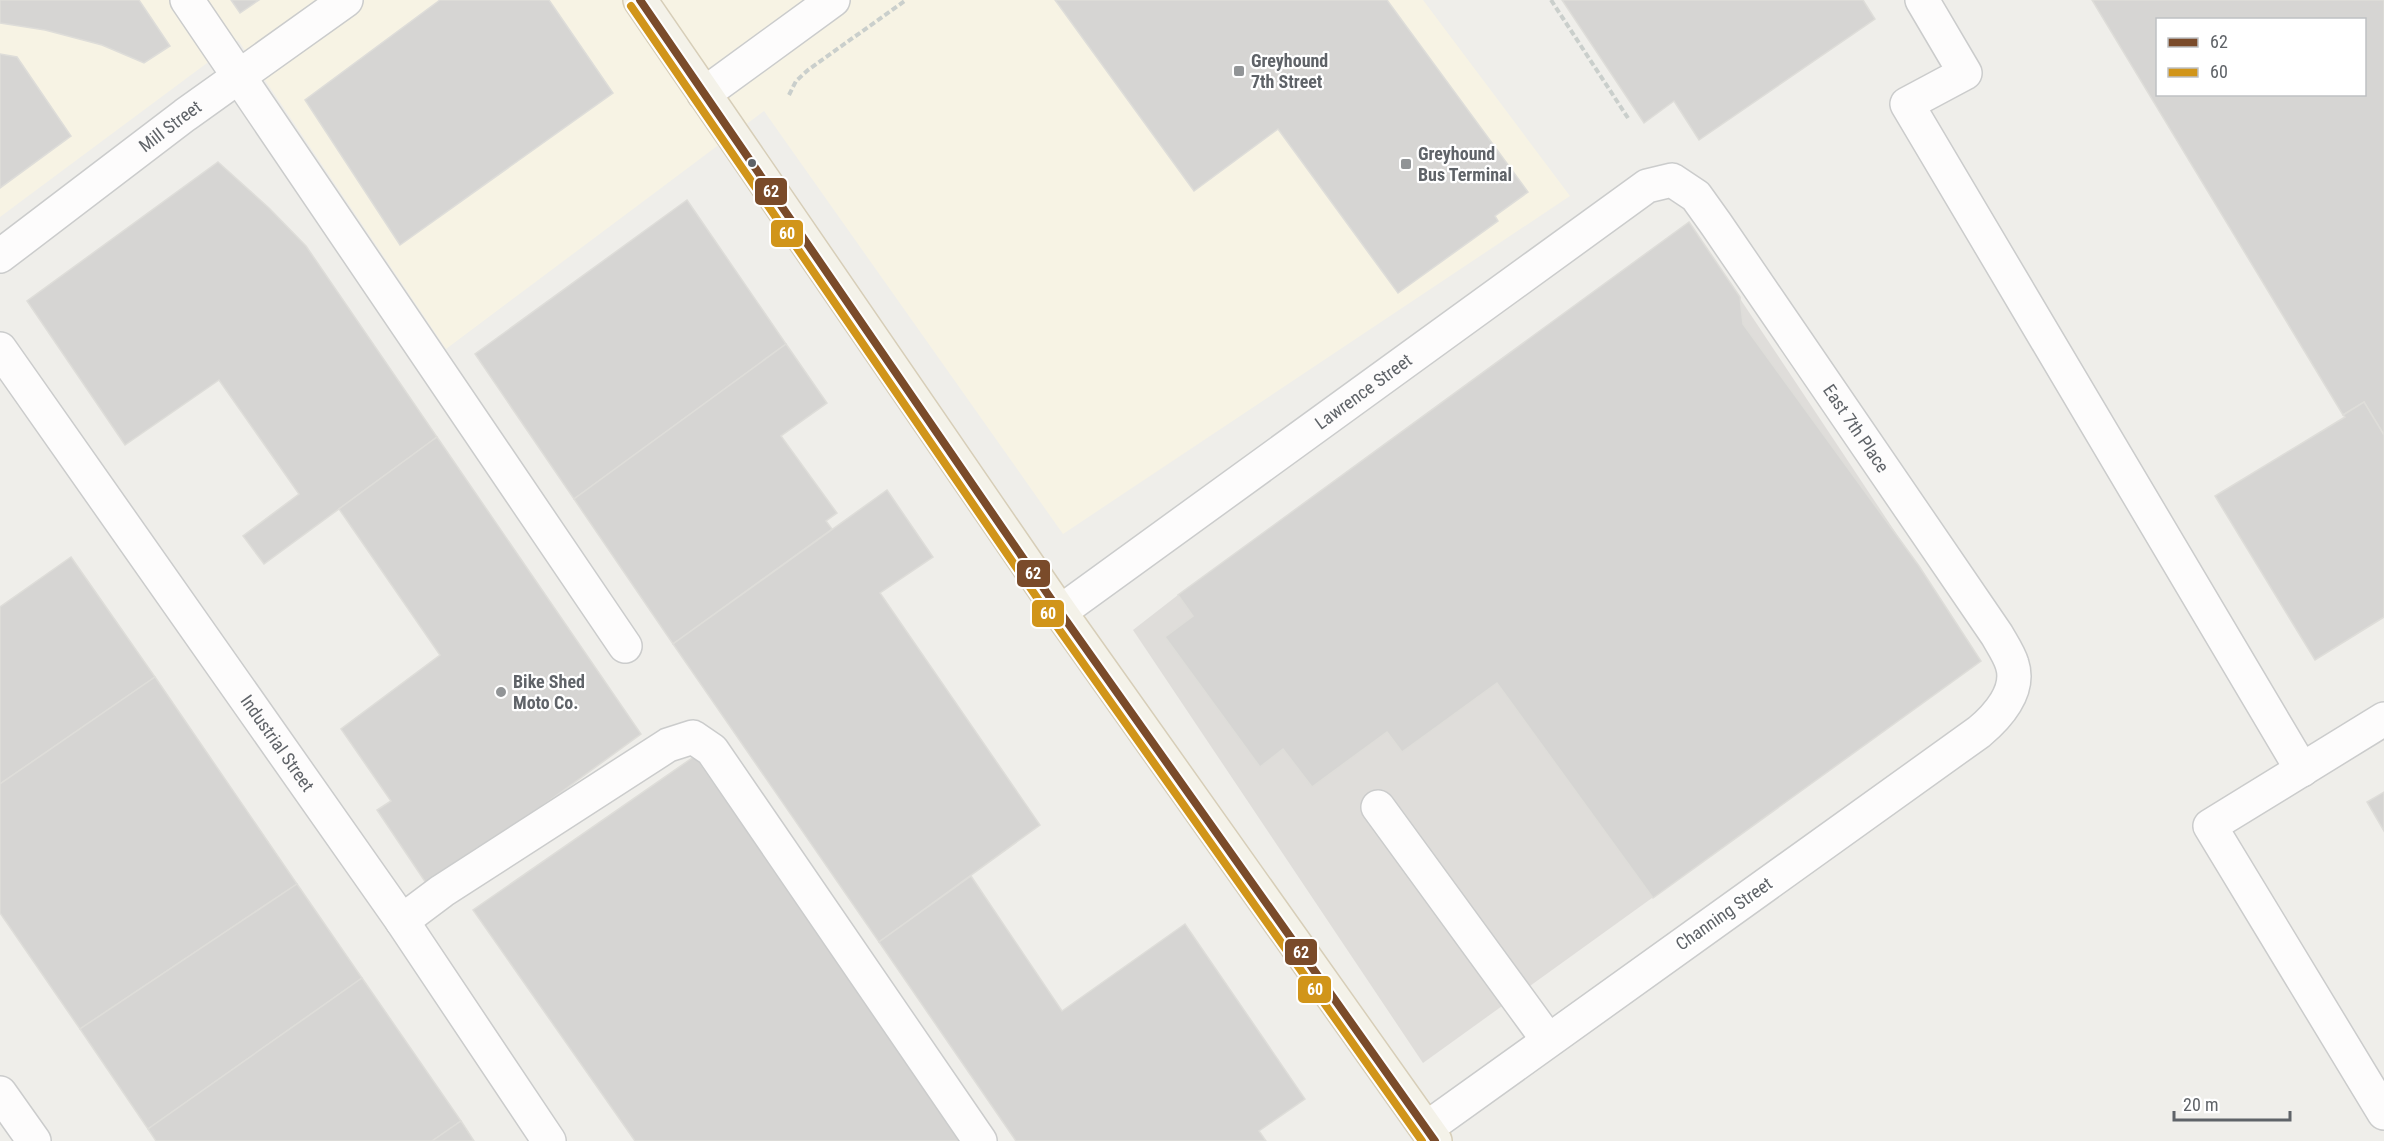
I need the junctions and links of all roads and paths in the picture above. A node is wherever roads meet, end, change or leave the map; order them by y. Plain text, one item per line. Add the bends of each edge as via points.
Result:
1 (187, 0) edge
2 (346, 0) edge
3 (640, 0) edge
4 (833, 0) edge
5 (906, 0) edge
6 (1551, 0) edge
7 (1922, 0) edge
8 (240, 76) junction
9 (704, 94) junction
10 (789, 95) dead end
11 (1628, 118) dead end
12 (1672, 180) joint
13 (0, 256) edge
14 (0, 349) edge
15 (1060, 612) junction
16 (625, 646) dead end
17 (2011, 692) joint
18 (2384, 719) edge
19 (2302, 770) junction
20 (1378, 807) dead end
21 (402, 921) junction
22 (1548, 1040) junction
23 (0, 1093) edge
24 (2384, 1113) edge
25 (1431, 1135) edge
26 (34, 1141) edge
27 (549, 1141) edge
28 (980, 1141) edge

1 - 8 street
2 - 8 street, Mill Street
3 - 9 main road
4 - 9 street
5 - 10 path via 808,70
6 - 11 path
7 - 19 street via 1965,73 1907,104
8 - 13 street, Mill Street
8 - 16 street
9 - 15 main road
12 - 15 street, Lawrence Street via 1647,186 1621,203
12 - 17 street, East 7th Place via 1696,196 1716,224 1997,635 2013,666
14 - 21 street, Industrial Street
15 - 25 main road
17 - 22 street, Channing Street via 1997,716 1979,732
18 - 19 street
19 - 24 street via 2210,826
20 - 22 street
21 - 27 street, Industrial Street
21 - 28 street via 668,745 693,737 712,750
22 - 25 street, Channing Street
23 - 26 street

